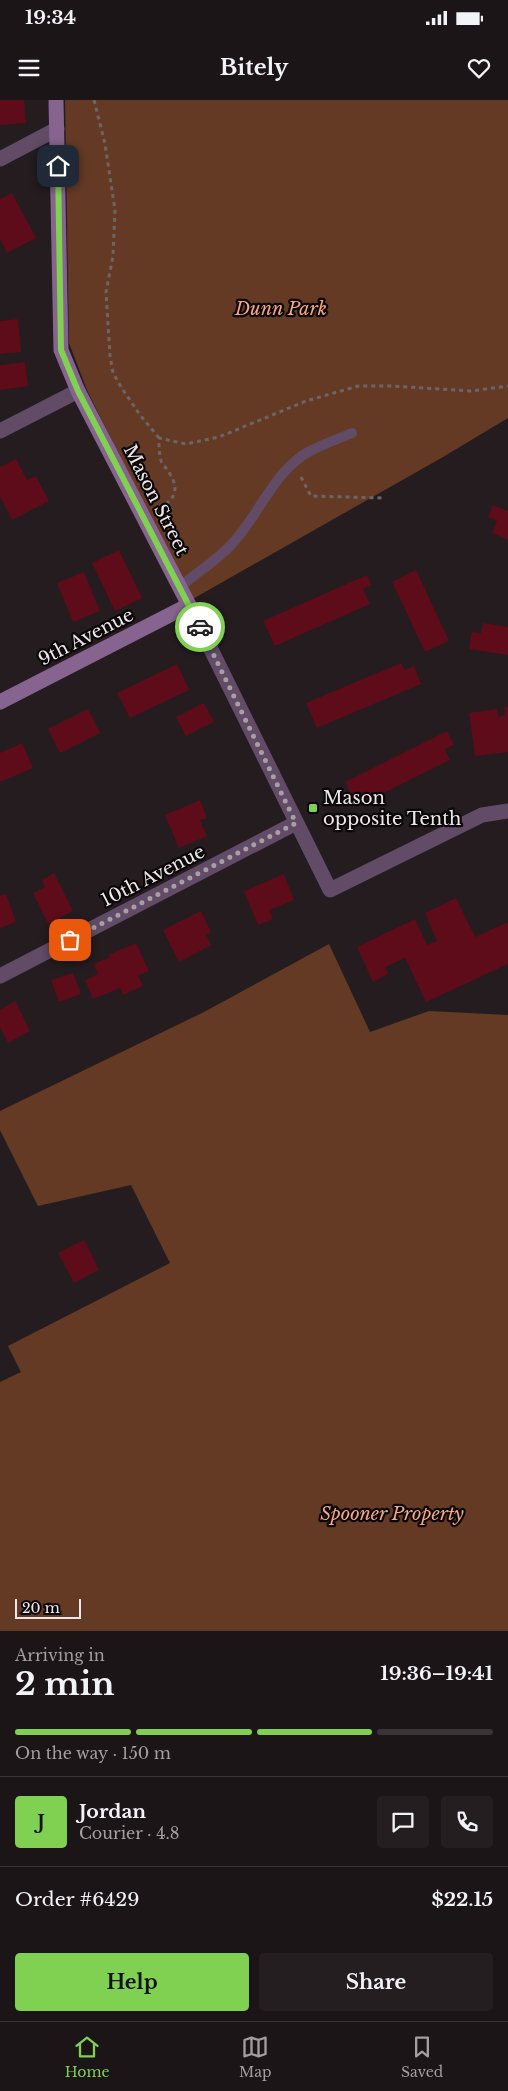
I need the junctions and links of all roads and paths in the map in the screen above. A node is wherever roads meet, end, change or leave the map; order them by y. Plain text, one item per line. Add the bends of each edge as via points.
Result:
1 (56, 100) edge
2 (94, 100) edge
3 (57, 129) junction
4 (0, 159) edge
5 (508, 386) edge
6 (78, 391) junction
7 (0, 431) edge
8 (352, 433) dead end
9 (159, 438) junction
10 (293, 464) junction
11 (382, 498) dead end
12 (158, 509) dead end
13 (180, 587) junction
14 (189, 605) junction
15 (0, 702) edge
16 (508, 811) edge
17 (296, 823) junction
18 (0, 976) edge

1 - 3 street, Mason Street
2 - 9 path via 105,144 115,210 113,256 106,292 113,373
3 - 4 street
3 - 6 street, Mason Street via 61,350
5 - 9 path via 472,392 358,386 306,401 219,437 186,444
6 - 7 street
6 - 13 street, Mason Street
8 - 10 lane via 309,451
9 - 12 path via 158,450 162,464 175,485 175,495
10 - 11 path via 311,496
10 - 13 lane via 231,546
13 - 14 street, Mason Street
14 - 15 street, 9th Avenue
14 - 17 street, Mason Street
16 - 17 street, Mason Street via 482,814 330,890
17 - 18 street, 10th Avenue

